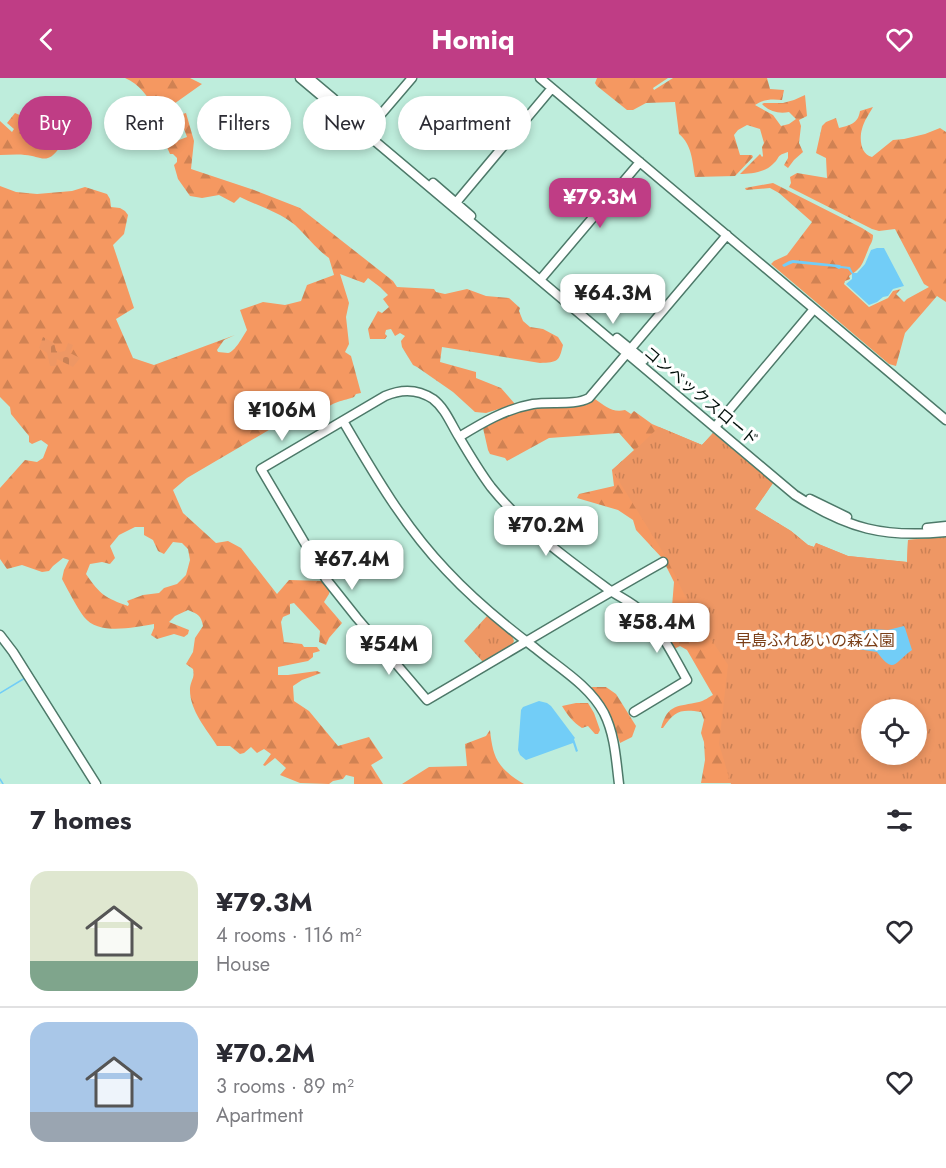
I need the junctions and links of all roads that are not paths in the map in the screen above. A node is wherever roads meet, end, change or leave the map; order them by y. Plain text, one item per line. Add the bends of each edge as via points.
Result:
1 (300, 78) edge
2 (309, 78) edge
3 (412, 78) edge
4 (540, 78) edge
5 (552, 88) junction
6 (323, 96) edge
7 (329, 96) edge
8 (386, 109) edge
9 (386, 147) edge
10 (640, 162) junction
11 (454, 205) junction
12 (727, 235) junction
13 (541, 278) junction
14 (814, 309) junction
15 (629, 352) junction
16 (946, 420) edge
17 (343, 421) junction
18 (717, 425) junction
19 (459, 437) junction
20 (946, 526) edge
21 (946, 532) edge
22 (663, 562) dead end
23 (611, 592) junction
24 (0, 635) edge
25 (527, 642) junction
26 (634, 712) dead end
27 (96, 784) edge
28 (619, 784) edge

1 - 6 street, コンベックスロード
2 - 7 street, コンベックスロード
3 - 8 street
4 - 5 street
5 - 10 street
5 - 11 street
9 - 11 street, コンベックスロード
10 - 12 street
10 - 13 street
11 - 13 street, コンベックスロード
12 - 14 street
12 - 15 street
13 - 15 street, コンベックスロード
14 - 16 street
14 - 18 street
15 - 18 street, コンベックスロード
15 - 19 street via 586,400 518,408
17 - 19 street via 385,396 410,391 438,403
17 - 25 street via 392,503 432,556 491,614
17 - 25 street via 261,469 317,564 357,618 427,700
18 - 20 street, コンベックスロード via 801,493 839,514 888,527
18 - 21 street, コンベックスロード via 795,495 837,519 892,533
19 - 23 street via 488,483 517,515
22 - 23 street
23 - 25 street
23 - 26 street via 632,604 657,628 687,680
24 - 27 street
25 - 28 street via 589,691 597,702 612,734

